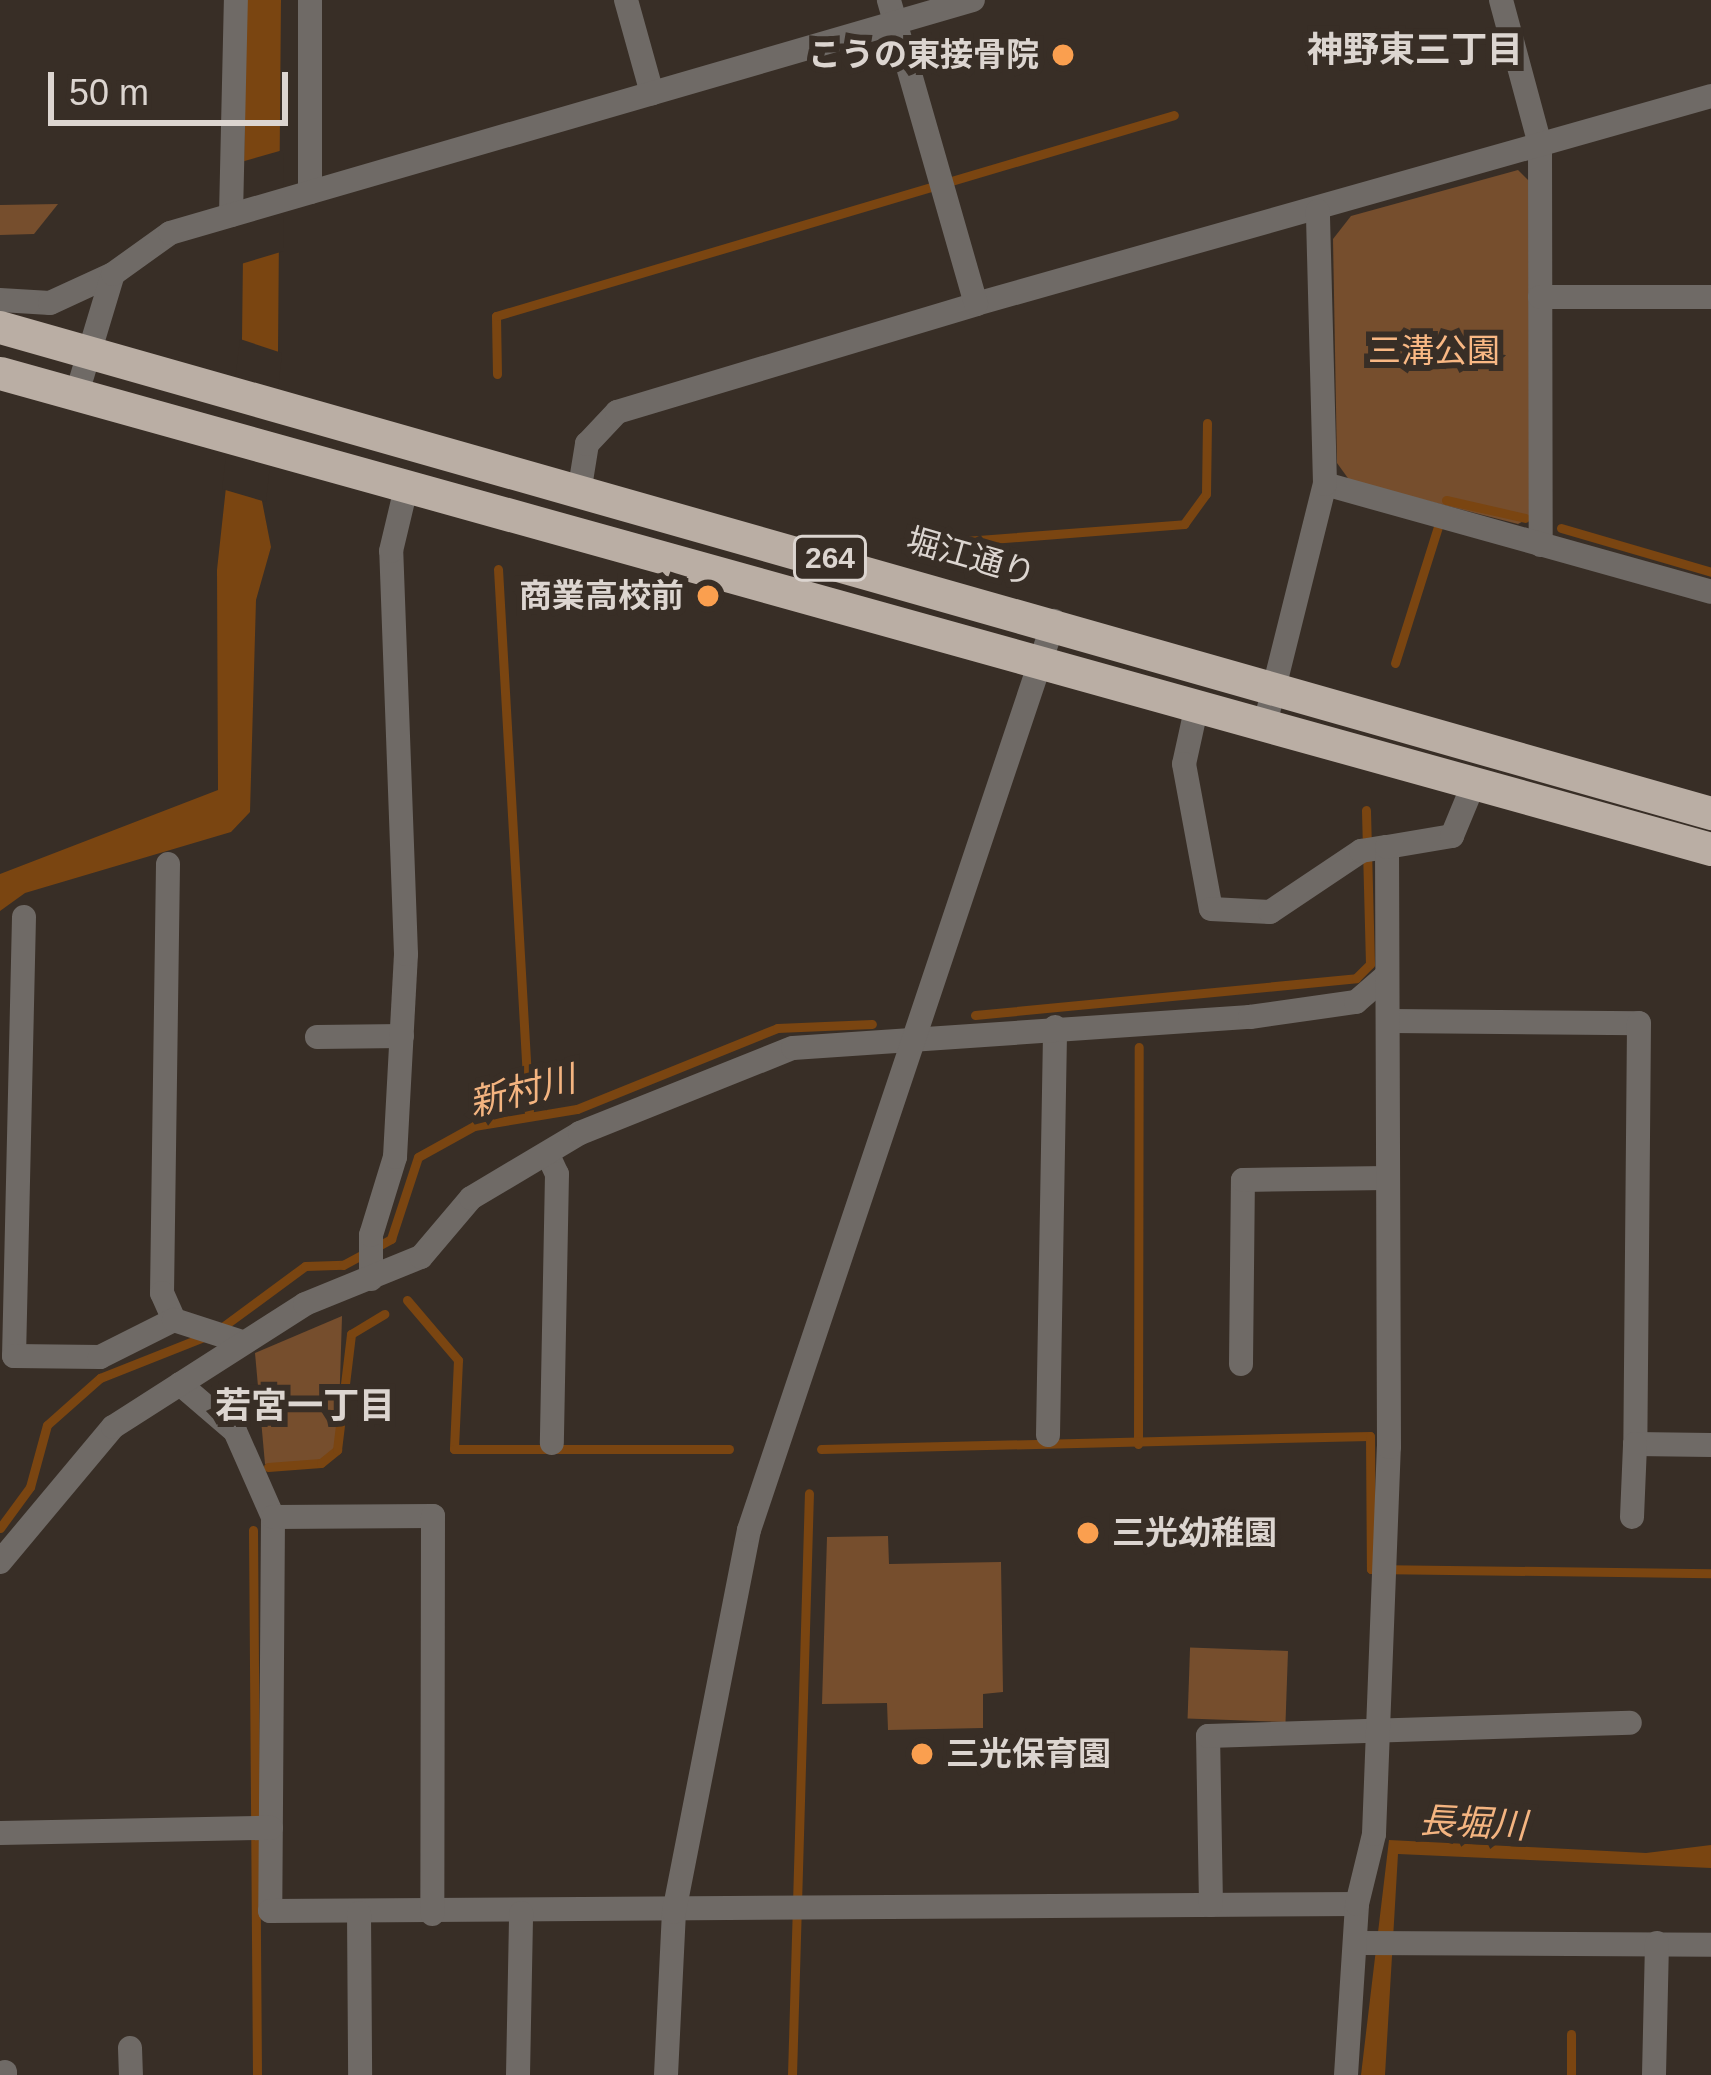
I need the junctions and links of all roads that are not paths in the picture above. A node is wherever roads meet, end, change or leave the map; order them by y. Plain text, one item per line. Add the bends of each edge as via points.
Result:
1 (236, 0) edge
2 (310, 0) edge
3 (626, 0) edge
4 (973, 0) edge
5 (1501, 0) edge
6 (892, 11) edge
7 (652, 93) junction
8 (1711, 96) edge
9 (1540, 146) junction
10 (310, 192) junction
11 (1318, 211) junction
12 (231, 215) junction
13 (113, 274) junction
14 (1540, 297) junction
15 (1711, 297) edge
16 (0, 300) edge
17 (976, 304) junction
18 (0, 327) edge
19 (89, 349) junction
20 (0, 373) edge
21 (77, 393) junction
22 (407, 484) junction
23 (1325, 484) junction
24 (580, 488) junction
25 (1540, 545) junction
26 (1711, 592) edge
27 (1054, 621) junction
28 (1041, 662) junction
29 (1275, 686) junction
30 (1197, 705) junction
31 (1265, 724) junction
32 (1474, 783) junction
33 (1711, 813) edge
34 (1374, 849) junction
35 (1711, 849) edge
36 (168, 864) dead end
37 (24, 917) dead end
38 (1384, 978) junction
39 (1392, 1021) junction
40 (1055, 1027) junction
41 (402, 1036) junction
42 (317, 1037) dead end
43 (915, 1040) junction
44 (548, 1155) junction
45 (8, 1176) edge
46 (1388, 1178) junction
47 (371, 1279) junction
48 (186, 1320) junction
49 (239, 1341) junction
50 (1241, 1364) dead end
51 (180, 1384) junction
52 (1048, 1435) dead end
53 (552, 1443) dead end
54 (1635, 1444) junction
55 (1711, 1445) edge
56 (273, 1517) junction
57 (1632, 1517) dead end
58 (0, 1562) edge
59 (1630, 1723) dead end
60 (1379, 1727) junction
61 (260, 1828) junction
62 (0, 1833) edge
63 (1357, 1904) junction
64 (1210, 1905) junction
65 (674, 1912) junction
66 (359, 1913) junction
67 (520, 1913) junction
68 (432, 1914) junction
69 (1360, 1943) junction
70 (1658, 1943) junction
71 (1711, 1945) edge
72 (130, 2048) dead end
73 (131, 2075) edge
74 (360, 2075) edge
75 (518, 2075) edge
76 (666, 2075) edge
77 (1346, 2075) edge
78 (1654, 2075) edge

1 - 12 street
2 - 10 street
3 - 7 street
4 - 6 street
5 - 9 street
6 - 7 street
6 - 17 street
7 - 10 street
8 - 9 street
9 - 11 street
9 - 14 street
10 - 12 street
11 - 17 street
11 - 23 street
12 - 13 street via 170,233
13 - 16 street via 50,303
13 - 19 street
14 - 15 street
14 - 25 street
17 - 24 street via 617,412 587,444
18 - 19 highway, 堀江通り / 264
19 - 21 street
19 - 24 highway, 堀江通り / 264
20 - 21 highway, 264
21 - 22 highway, 264
22 - 28 highway, 264
22 - 41 street via 391,551
23 - 25 street
23 - 29 street
24 - 27 highway, 堀江通り / 264
25 - 26 street
27 - 28 street
27 - 29 highway, 堀江通り / 264
28 - 30 highway, 264
28 - 43 street
29 - 31 street
29 - 33 highway, 堀江通り / 264
30 - 31 highway, 264
30 - 34 street via 1184,764 1211,909 1223,917 1285,906
31 - 32 highway, 264
32 - 34 street via 1452,836
32 - 35 highway, 264
34 - 38 street
36 - 48 street via 162,1293
37 - 45 street
38 - 39 street
38 - 40 street via 1356,1002
39 - 46 street
39 - 54 street via 1640,1023
40 - 43 street
40 - 52 street
41 - 42 street
41 - 47 street via 395,1156 371,1235
43 - 44 street via 793,1048
43 - 65 street via 749,1530
44 - 47 street via 471,1198 421,1257
44 - 53 street via 557,1174
45 - 48 street via 14,1356 100,1357
46 - 50 street via 1243,1180
46 - 60 street
47 - 49 street
48 - 49 street
49 - 51 street
51 - 56 street via 235,1431
51 - 58 street via 75,1463
54 - 55 street
54 - 57 street
56 - 61 street
56 - 68 street via 434,1516
59 - 60 street
60 - 63 street via 1374,1834
60 - 64 street via 1208,1736
61 - 62 street
61 - 66 street via 270,1911
63 - 64 street
63 - 69 street
64 - 65 street
65 - 67 street
65 - 76 street
66 - 68 street
66 - 74 street
67 - 68 street
67 - 75 street
69 - 70 street
69 - 77 street
70 - 71 street
70 - 78 street
72 - 73 street

